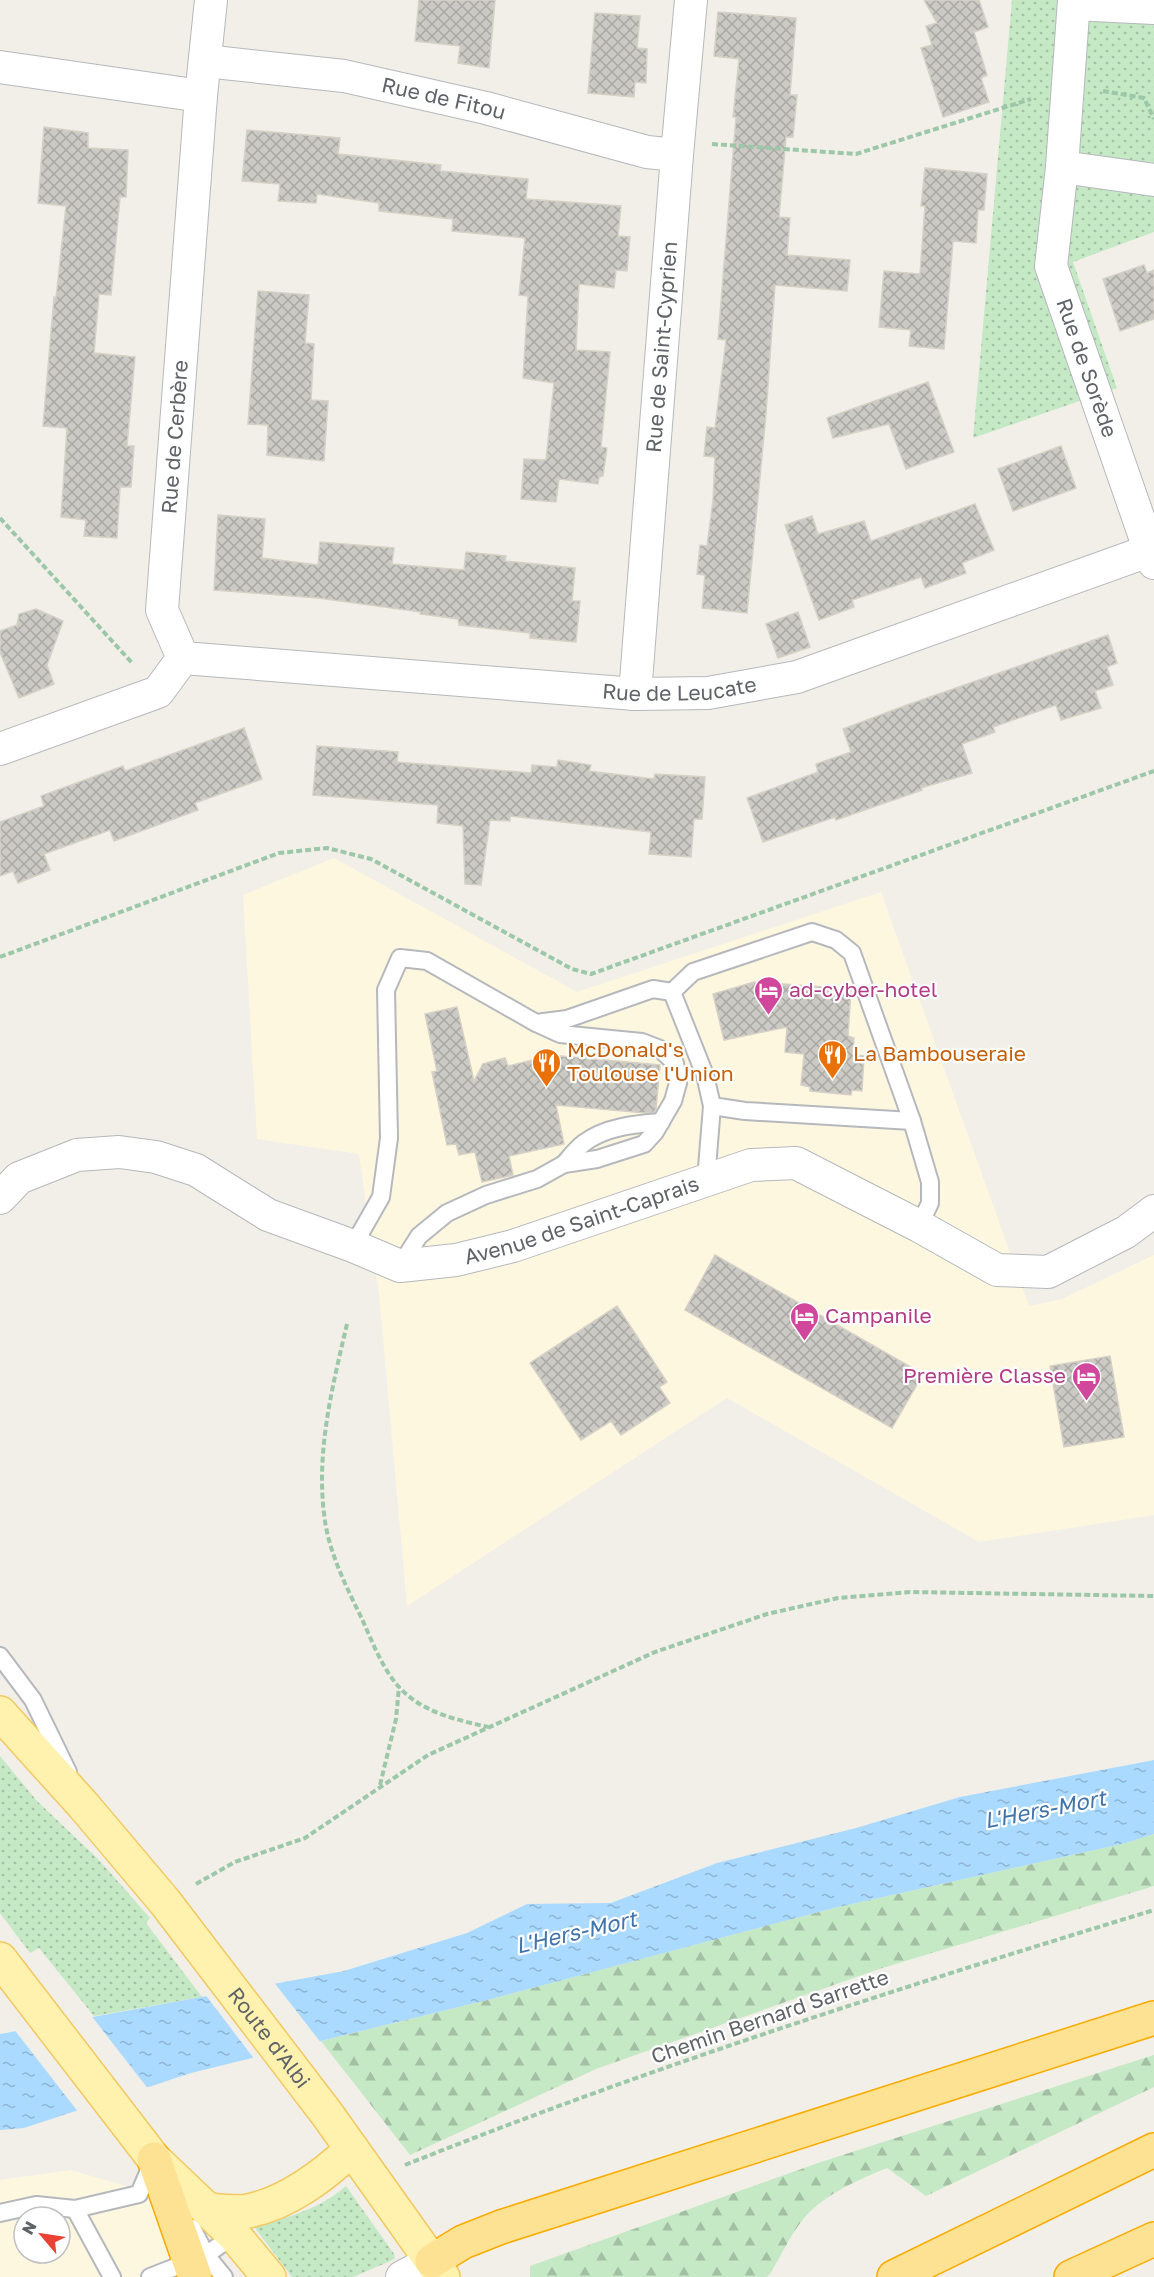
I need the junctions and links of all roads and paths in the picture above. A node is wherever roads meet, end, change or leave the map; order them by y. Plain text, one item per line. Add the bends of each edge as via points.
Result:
1 (212, 0) edge
2 (691, 0) edge
3 (1074, 2) edge
4 (1154, 8) edge
5 (205, 61) junction
6 (0, 67) edge
7 (1067, 88) junction
8 (201, 96) junction
9 (1154, 119) edge
10 (678, 148) junction
11 (1062, 167) junction
12 (1154, 180) edge
13 (0, 518) edge
14 (1152, 554) edge
15 (183, 658) junction
16 (158, 692) junction
17 (635, 694) junction
18 (0, 749) edge
19 (1154, 771) edge
20 (0, 957) edge
21 (672, 992) junction
22 (536, 1023) junction
23 (712, 1106) junction
24 (912, 1121) junction
25 (661, 1122) junction
26 (564, 1164) junction
27 (706, 1180) junction
28 (0, 1198) edge
29 (1154, 1211) edge
30 (919, 1226) junction
31 (353, 1246) junction
32 (400, 1266) junction
33 (346, 1324) dead end
34 (1154, 1596) edge
35 (0, 1656) edge
36 (399, 1687) junction
37 (0, 1713) edge
38 (489, 1727) junction
39 (380, 1786) junction
40 (84, 1806) junction
41 (193, 1886) dead end
42 (1154, 1910) edge
43 (2, 1962) edge
44 (1154, 2018) edge
45 (352, 2149) junction
46 (1154, 2150) edge
47 (154, 2159) junction
48 (402, 2167) dead end
49 (75, 2209) junction
50 (0, 2213) edge
51 (240, 2223) junction
52 (1154, 2239) edge
53 (198, 2265) edge
54 (437, 2269) edge
55 (112, 2277) edge
56 (150, 2277) edge
57 (224, 2277) edge
58 (269, 2277) edge
59 (402, 2277) edge
60 (894, 2277) edge
61 (1071, 2277) edge

1 - 5 street, Rue de Cerbère
2 - 10 street, Rue de Saint-Cyprien
3 - 4 street, Rue de Sorède
3 - 7 street, Rue de Sorède
5 - 8 street, Rue de Cerbère
5 - 10 street, Rue de Fitou via 344,76 486,108 647,152
6 - 8 street
7 - 9 path via 1144,98
7 - 10 path via 856,154
7 - 11 street, Rue de Sorède
8 - 15 street, Rue de Cerbère via 162,610
10 - 17 street, Rue de Saint-Cyprien
11 - 12 street
11 - 14 street, Rue de Sorède via 1051,266
13 - 16 path
14 - 17 street, Rue de Leucate via 797,677 708,693
15 - 16 street
15 - 17 street, Rue de Leucate
16 - 18 street
19 - 20 path via 591,974 572,969 371,859 327,848 279,853
21 - 22 lane via 653,989 567,1019
21 - 23 lane via 705,1075
21 - 24 lane via 693,972 812,932 836,940 852,953
22 - 25 lane via 560,1034 642,1042 660,1049 675,1064 678,1083
22 - 31 lane via 427,961 400,958 386,990 389,1138 381,1197
23 - 24 lane
23 - 27 lane
24 - 30 lane via 930,1182 930,1203
25 - 26 lane via 606,1131 584,1143
25 - 26 lane via 644,1144 597,1159
26 - 32 lane via 537,1179 486,1195 447,1213 419,1236
27 - 30 street, Avenue de Saint-Caprais via 751,1165 796,1163
27 - 32 street, Avenue de Saint-Caprais via 513,1246 456,1260
28 - 31 street, Avenue de Saint-Caprais via 19,1178 77,1155 119,1152 156,1157 196,1170 268,1215
29 - 30 street, Avenue de Saint-Caprais via 1126,1232 1048,1272 997,1270
31 - 32 street, Avenue de Saint-Caprais
33 - 36 path via 328,1402 322,1478 325,1522 345,1584
34 - 38 path via 910,1592 838,1598 767,1614 655,1652
35 - 40 lane, Route d'Albi via 33,1700
36 - 38 path via 420,1705 459,1721
36 - 39 path via 396,1719
37 - 40 main road, Route d'Albi
38 - 39 path via 428,1755
39 - 41 path via 305,1838 235,1862
40 - 45 main road, Route d'Albi via 177,1918
42 - 48 path, Chemin Bernard Sarrette via 940,1975 637,2077
43 - 47 main road
44 - 54 highway via 501,2227 463,2242
45 - 51 main road via 290,2196
45 - 54 main road, Route d'Albi
46 - 60 highway
47 - 49 lane via 139,2194
47 - 51 main road via 210,2210
47 - 53 highway
49 - 50 lane via 36,2205
49 - 55 lane
51 - 53 lane
51 - 58 main road
52 - 61 highway
53 - 56 lane
53 - 57 lane
54 - 59 street

